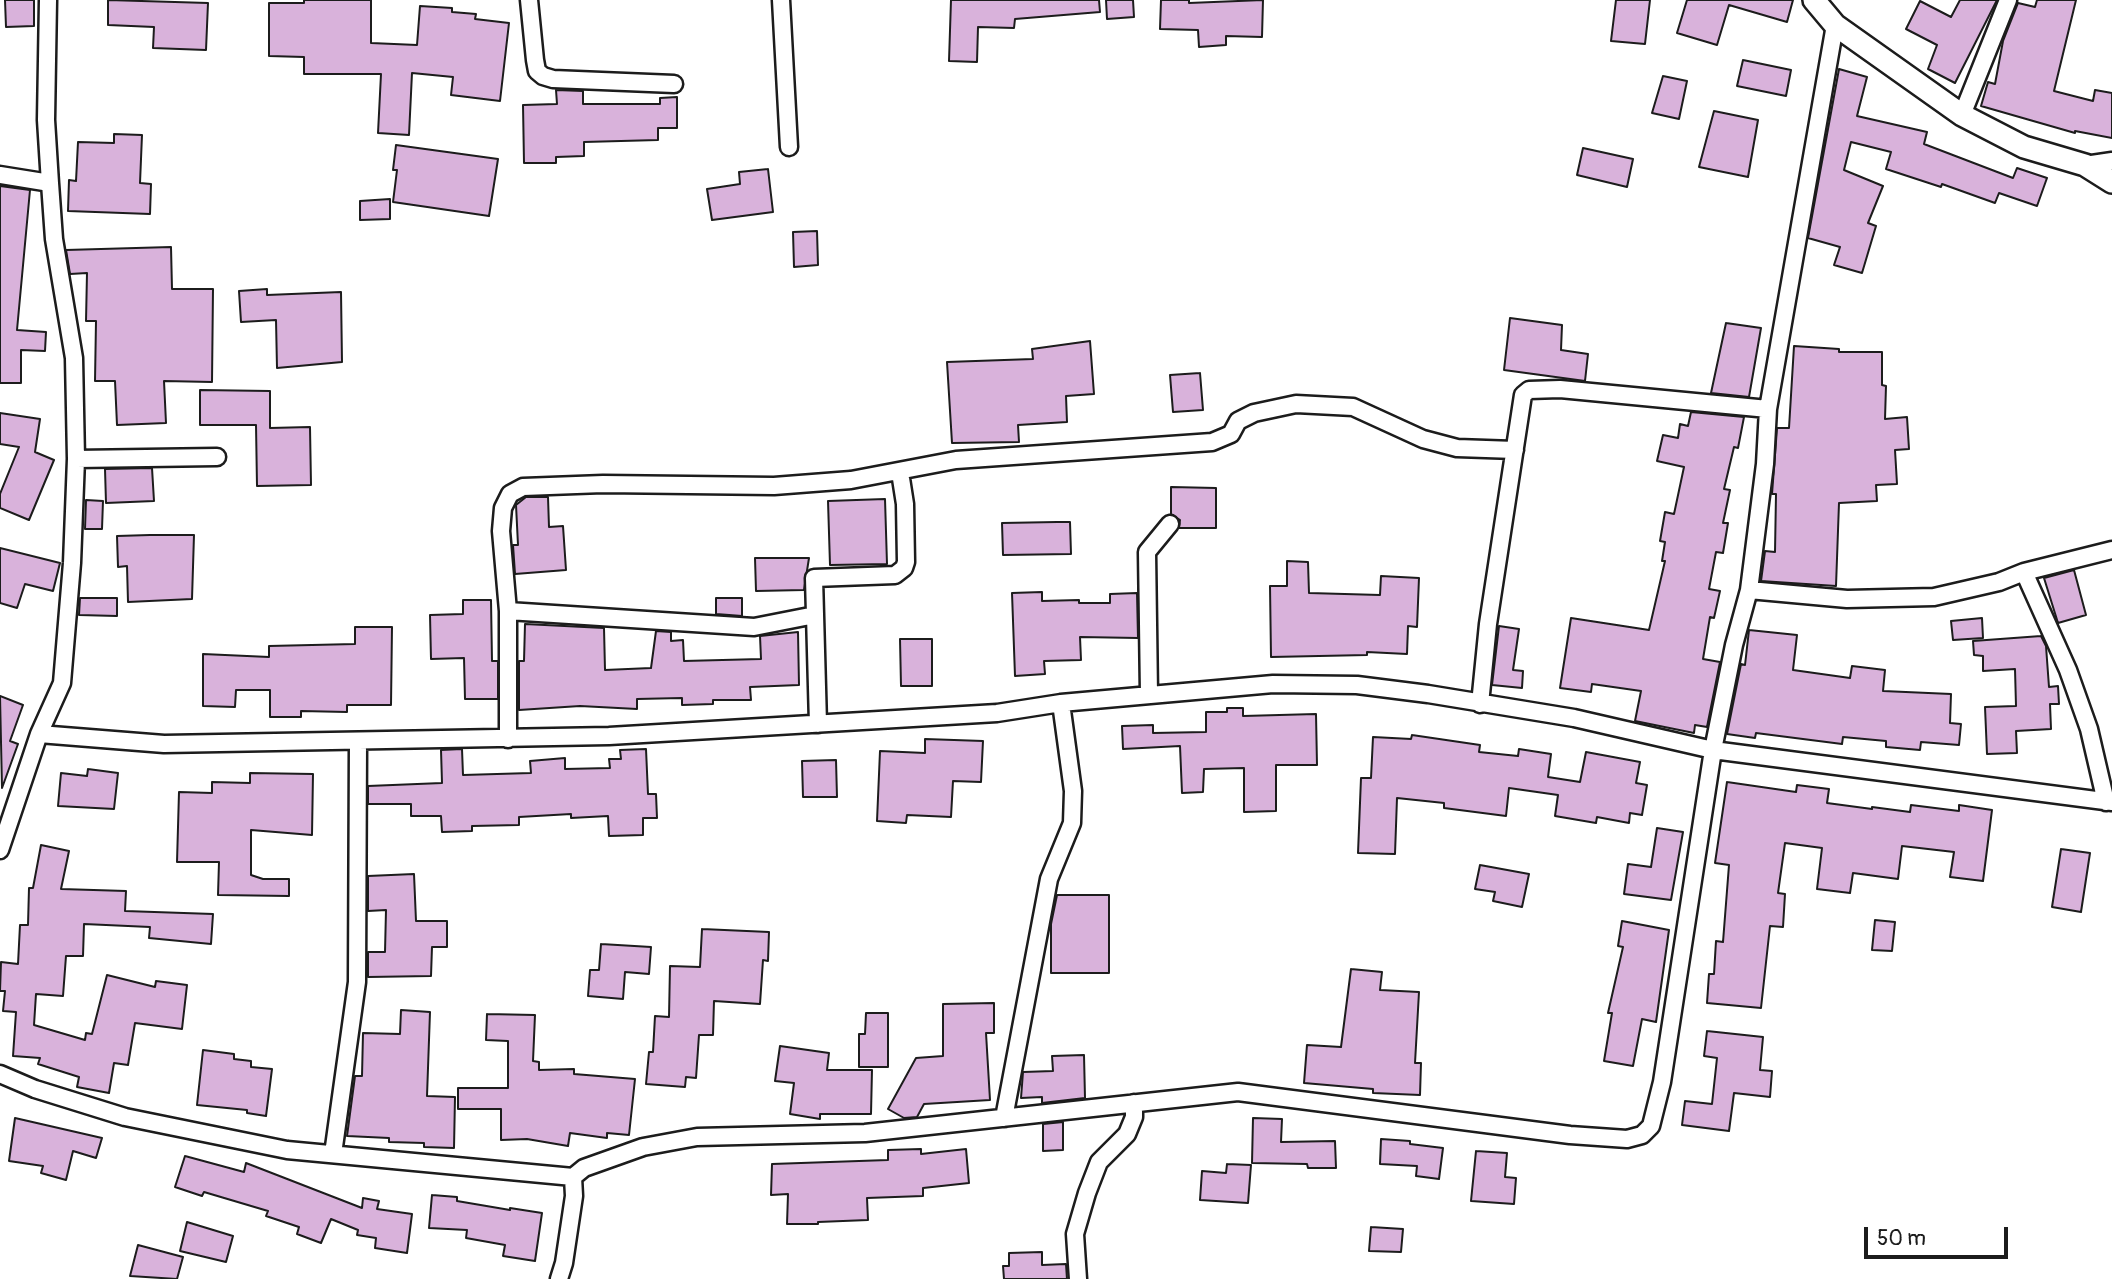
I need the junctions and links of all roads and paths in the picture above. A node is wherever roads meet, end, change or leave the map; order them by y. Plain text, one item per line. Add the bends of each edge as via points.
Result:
1 (48, 0) edge
2 (529, 0) edge
3 (781, 0) edge
4 (1814, 0) edge
5 (2008, 0) edge
6 (1835, 25) junction
7 (674, 84) dead end
8 (1962, 115) junction
9 (789, 147) dead end
10 (2112, 160) edge
11 (2085, 165) junction
12 (0, 175) edge
13 (2112, 182) edge
14 (50, 183) junction
15 (1768, 410) junction
16 (1515, 450) junction
17 (217, 457) dead end
18 (76, 459) junction
19 (900, 472) junction
20 (1170, 524) dead end
21 (2112, 550) edge
22 (2024, 572) junction
23 (1749, 590) junction
24 (508, 611) junction
25 (815, 615) junction
26 (1149, 694) junction
27 (1062, 703) junction
28 (1480, 704) junction
29 (818, 724) junction
30 (39, 734) junction
31 (508, 739) junction
32 (358, 742) junction
33 (1713, 750) junction
34 (2109, 802) edge
35 (1, 846) edge
36 (0, 1074) edge
37 (1134, 1103) junction
38 (1004, 1118) junction
39 (333, 1154) junction
40 (573, 1177) junction
41 (559, 1279) edge
42 (1078, 1279) edge

1 - 14 street
2 - 7 street via 537,71 543,76
3 - 9 street
4 - 6 street
5 - 8 street
6 - 8 street
6 - 15 street
8 - 11 street via 2024,147
10 - 11 street
11 - 13 street
12 - 14 street
14 - 18 street via 54,239 74,358
15 - 16 street via 1560,389 1529,390 1520,402
15 - 23 street
16 - 19 street via 1457,448 1423,439 1353,407 1296,404 1254,413 1238,421 1231,434 1212,442 956,460
16 - 28 street
17 - 18 street
18 - 30 street via 68,639 62,683
19 - 24 street via 774,486 523,487 510,494 500,531
19 - 25 street via 905,503 904,568 895,575 814,578
20 - 26 street via 1147,552
21 - 22 street
22 - 23 street via 1934,597 1847,599
22 - 34 street via 2068,670
23 - 33 street
24 - 25 street via 754,627
24 - 31 street
25 - 29 street
26 - 27 street
26 - 28 street via 1273,684 1357,685
27 - 29 street via 997,713
27 - 38 street via 1073,791 1072,823 1049,879
28 - 33 street via 1574,718
29 - 31 street
30 - 32 street via 164,744
30 - 35 street
31 - 32 street
32 - 39 street via 357,982
33 - 34 street
33 - 37 street via 1662,1082 1651,1126 1642,1135 1627,1139 1570,1135 1238,1092
36 - 39 street via 125,1117 287,1150
37 - 38 street
37 - 42 street via 1127,1134 1099,1162 1087,1193 1075,1234
38 - 40 street via 865,1133 697,1137 643,1147 584,1168
39 - 40 street
40 - 41 street via 574,1196

